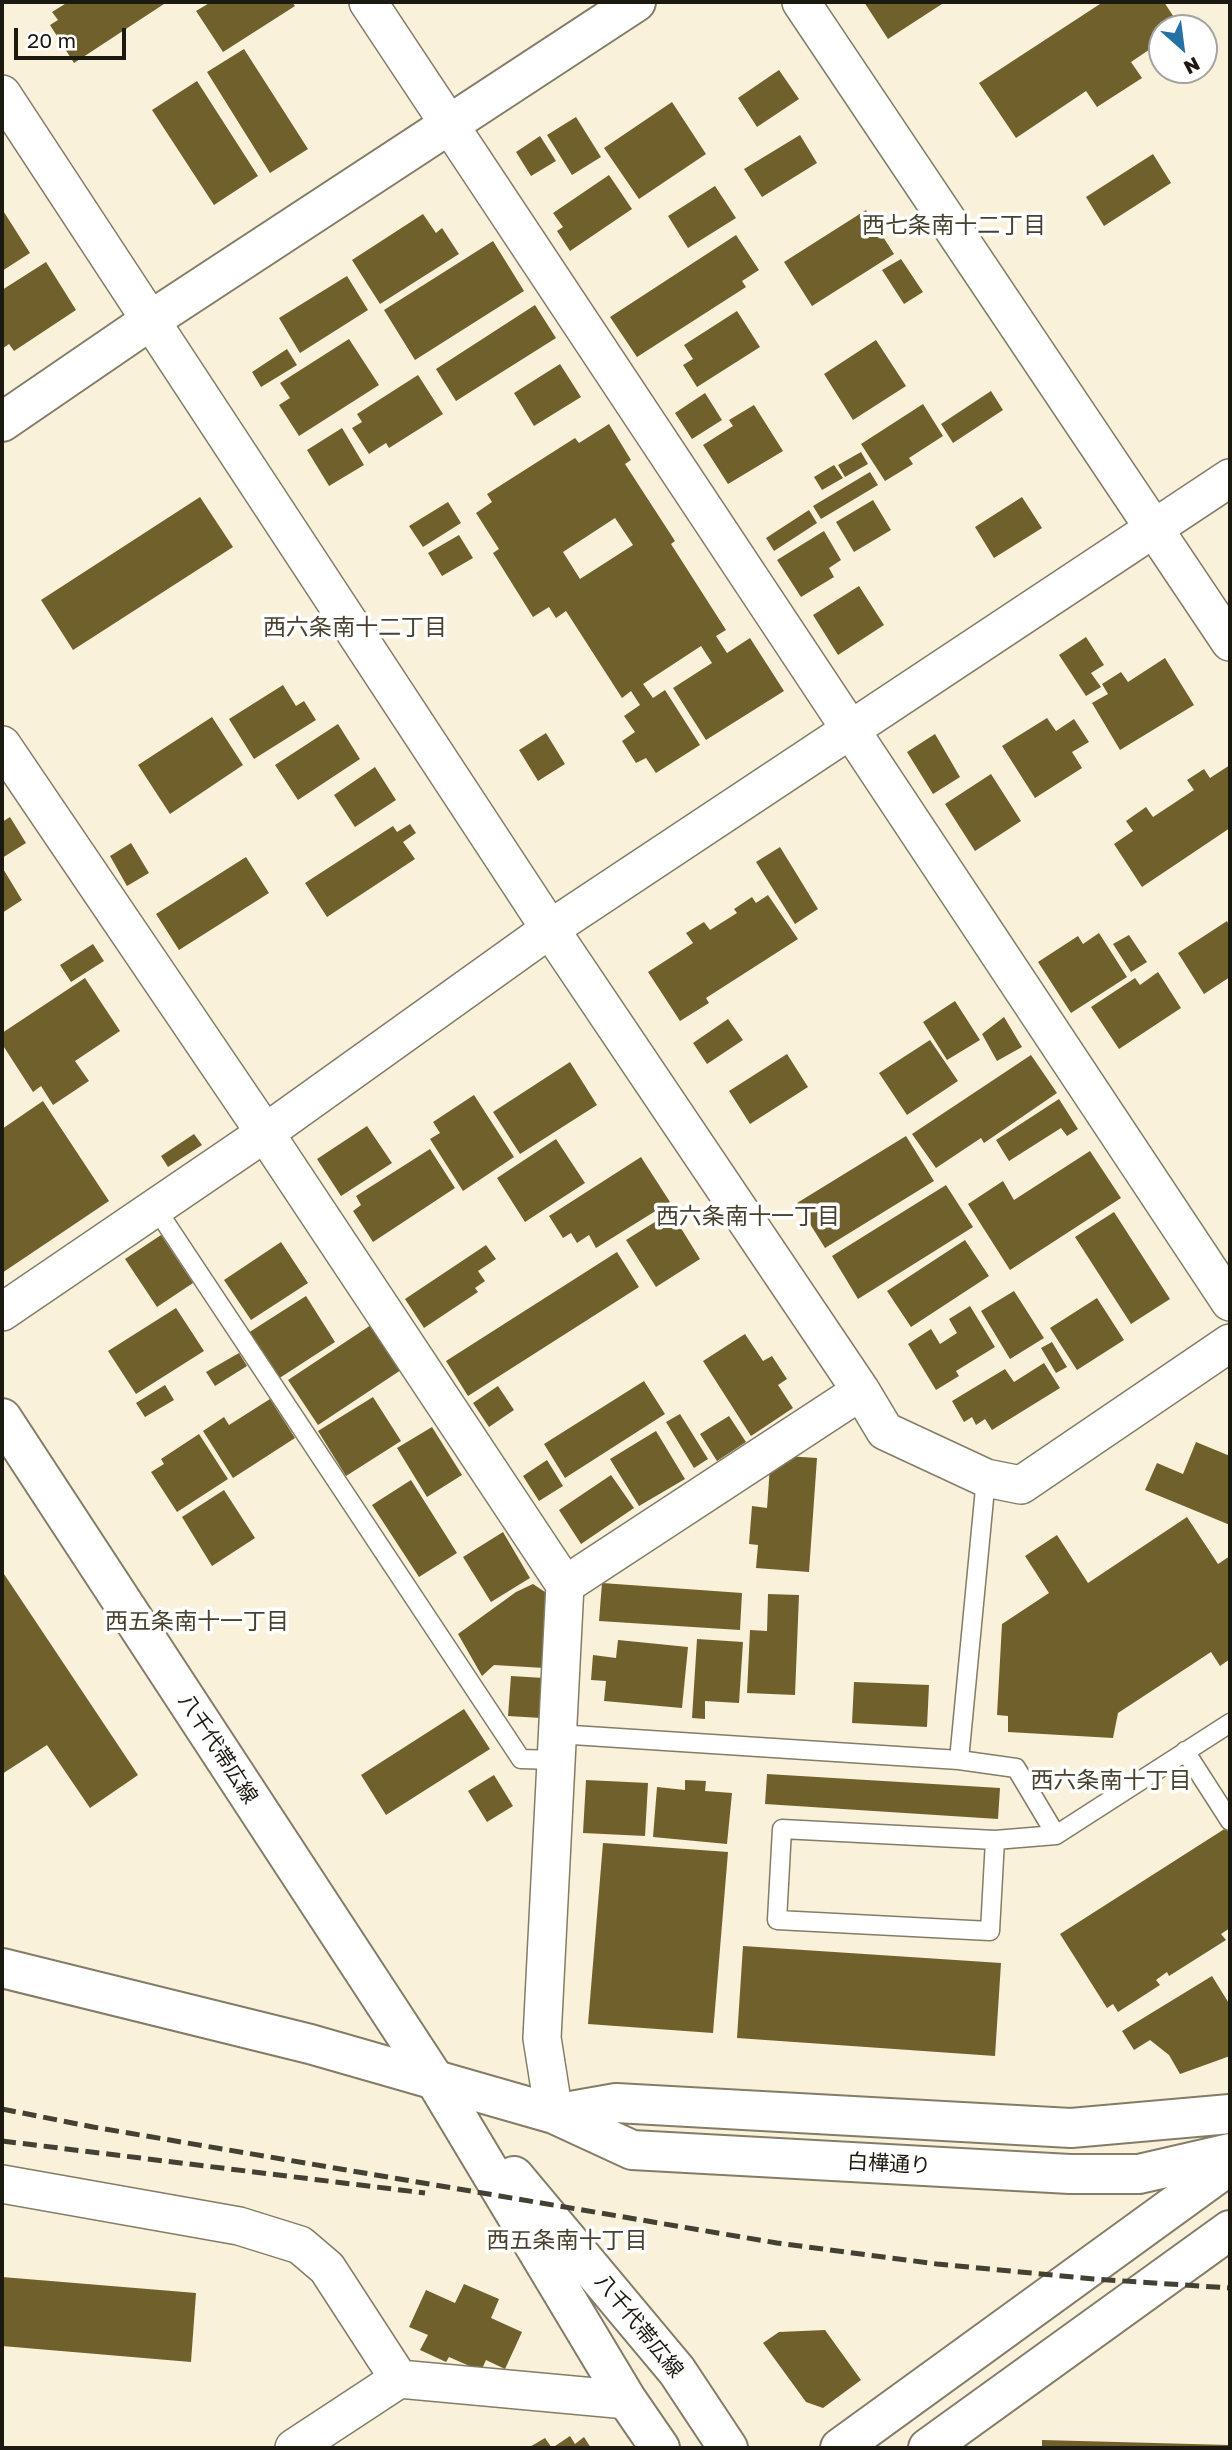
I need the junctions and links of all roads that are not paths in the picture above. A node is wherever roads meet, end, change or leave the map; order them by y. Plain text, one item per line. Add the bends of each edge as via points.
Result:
1 (368, 2) edge
2 (636, 2) edge
3 (801, 2) edge
4 (2, 94) edge
5 (450, 126) junction
6 (152, 320) junction
7 (2, 422) edge
8 (1230, 478) edge
9 (1156, 529) junction
10 (1230, 642) edge
11 (850, 728) junction
12 (2, 746) edge
13 (550, 929) junction
14 (264, 1133) junction
15 (155, 1208) junction
16 (1230, 1302) edge
17 (2, 1312) edge
18 (1230, 1343) edge
19 (861, 1391) junction
20 (2, 1418) edge
21 (986, 1478) junction
22 (565, 1584) junction
23 (1230, 1723) edge
24 (557, 1747) junction
25 (1185, 1751) junction
26 (959, 1760) junction
27 (1230, 1821) edge
28 (1056, 1835) junction
29 (995, 1840) junction
30 (2, 1968) edge
31 (435, 2080) junction
32 (1230, 2114) edge
33 (554, 2115) junction
34 (1230, 2153) edge
35 (1230, 2165) edge
36 (1139, 2174) junction
37 (2, 2185) edge
38 (1145, 2226) junction
39 (1230, 2230) edge
40 (399, 2379) junction
41 (627, 2400) junction
42 (294, 2448) edge
43 (660, 2448) edge
44 (728, 2448) edge
45 (840, 2448) edge
46 (928, 2448) edge

1 - 5 street
2 - 5 street
3 - 9 street
4 - 6 street
5 - 6 street
5 - 11 street
6 - 7 street
6 - 13 street
8 - 9 street
9 - 10 street
9 - 11 street
11 - 13 street
11 - 16 street
12 - 14 street
13 - 14 street
13 - 19 street
14 - 15 street
14 - 22 street
15 - 17 street
15 - 24 lane via 521,1759
18 - 21 street via 1021,1485
19 - 21 street via 885,1431
19 - 22 street
20 - 31 street, 八千代帯広線
21 - 26 lane
22 - 24 street
23 - 25 lane
24 - 26 lane
24 - 33 street via 542,2038
25 - 27 lane
25 - 28 lane
26 - 28 lane via 1016,1768
28 - 29 lane
29 - 29 lane via 782,1829 777,1920 990,1931
30 - 31 street, 白樺通り via 310,2044
31 - 33 street, 白樺通り
31 - 41 street, 八千代帯広線
31 - 44 street, 八千代帯広線 via 677,2371
32 - 33 street, 白樺通り via 1071,2128 616,2103
33 - 36 street, 白樺通り via 632,2150
34 - 36 street, 白樺通り
35 - 38 street
36 - 38 street via 1154,2195
37 - 40 street via 239,2226 300,2245 327,2268
38 - 45 street
39 - 46 street
40 - 41 street
40 - 42 street
41 - 43 street, 八千代帯広線

